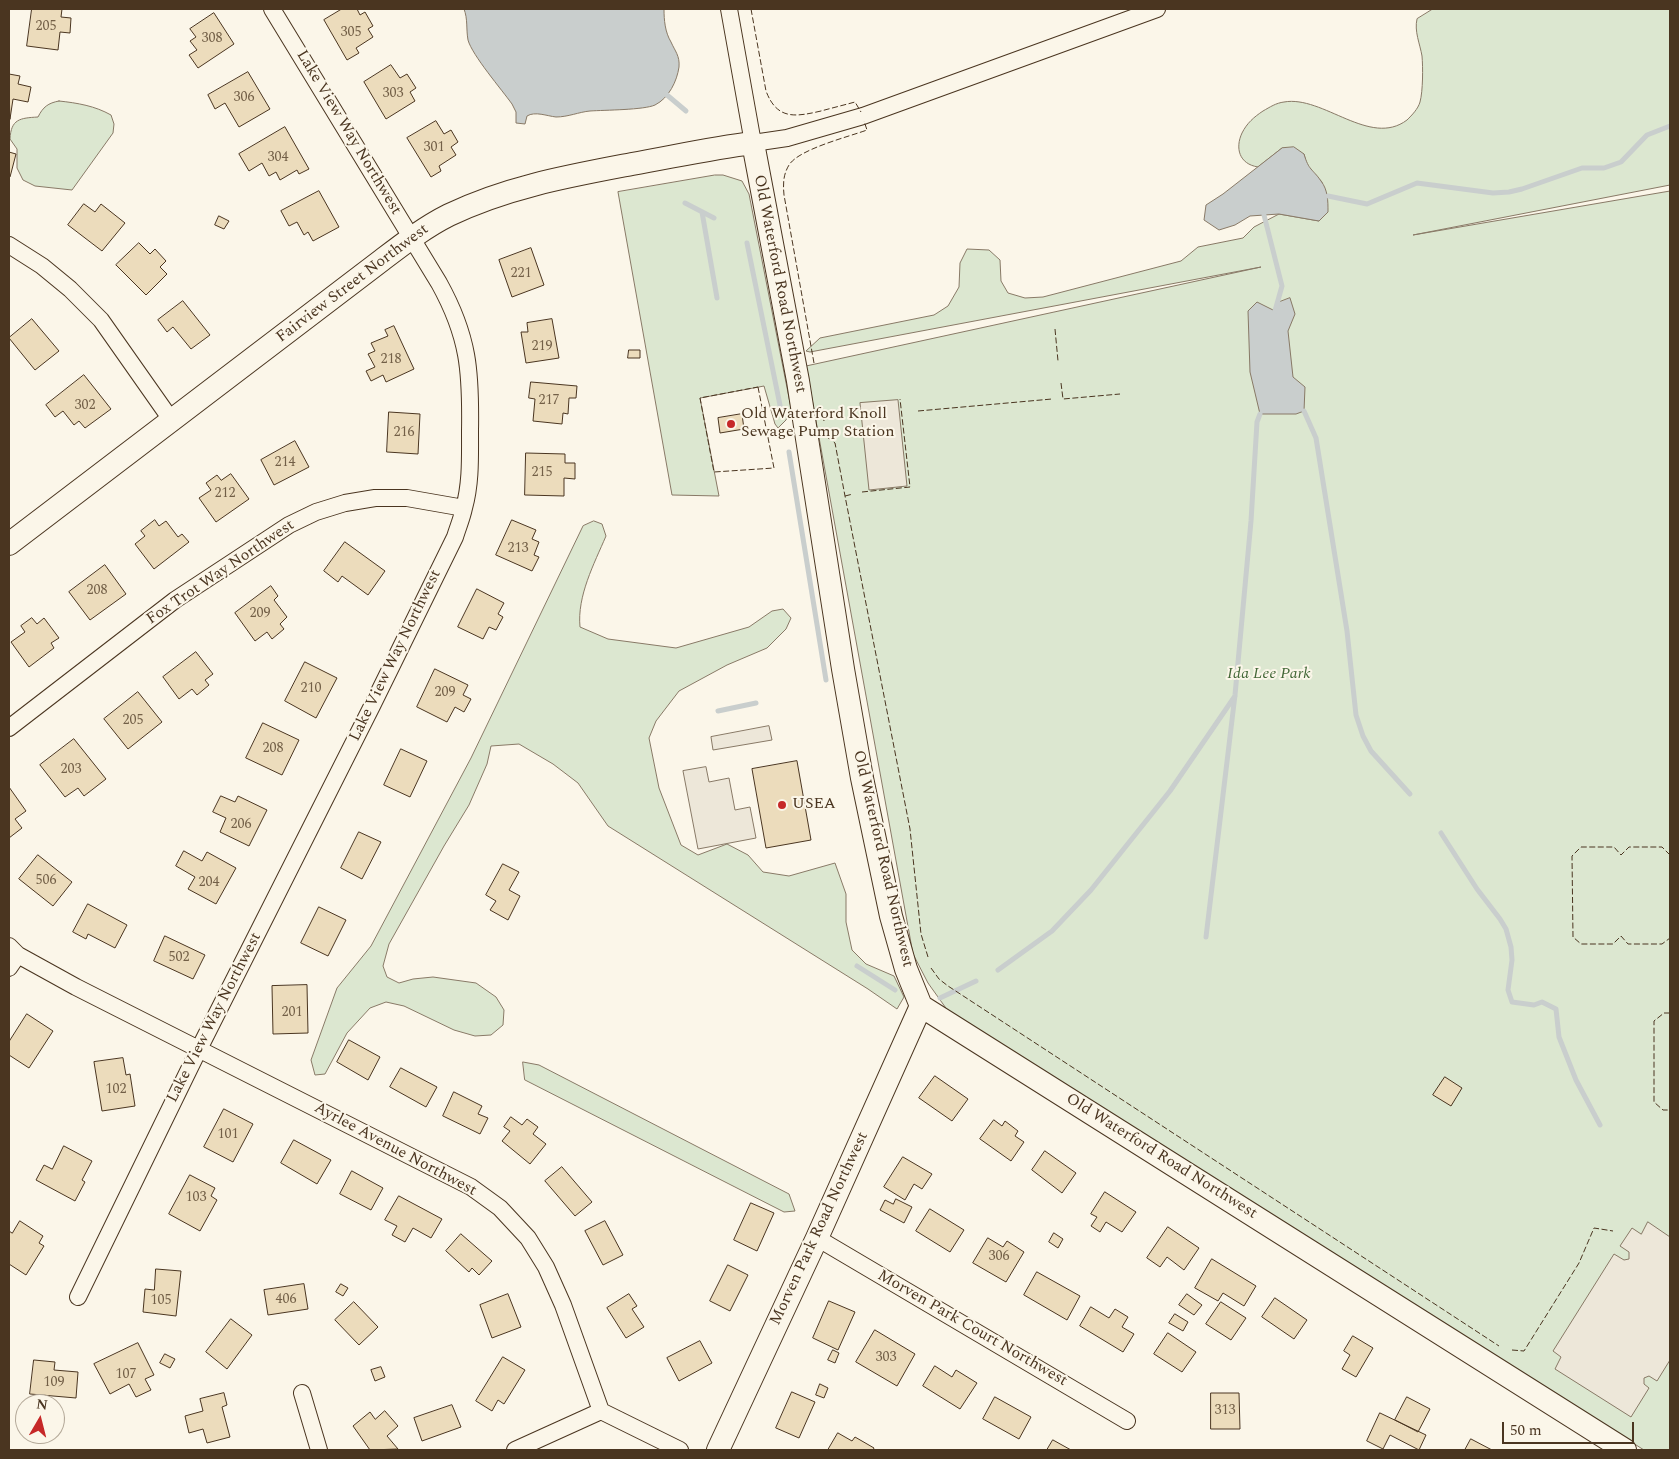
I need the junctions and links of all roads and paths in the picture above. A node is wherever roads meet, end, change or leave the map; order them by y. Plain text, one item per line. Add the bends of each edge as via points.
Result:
1 (272, 9) edge
2 (729, 9) edge
3 (1157, 9) edge
4 (752, 143) junction
5 (412, 238) junction
6 (9, 245) edge
7 (172, 421) junction
8 (464, 508) junction
9 (9, 544) edge
10 (9, 728) edge
11 (12, 956) edge
12 (922, 1006) junction
13 (199, 1049) junction
14 (817, 1238) junction
15 (78, 1297) dead end
16 (302, 1393) dead end
17 (601, 1411) junction
18 (1127, 1420) dead end
19 (319, 1450) edge
20 (515, 1450) edge
21 (680, 1450) edge
22 (718, 1450) edge
23 (1625, 1450) edge

1 - 5 street, Lake View Way Northwest
2 - 4 street, Old Waterford Road Northwest
3 - 4 street via 863,116 787,138
4 - 5 street, Fairview Street Northwest via 530,184 447,216
4 - 12 street, Old Waterford Road Northwest via 798,381 862,778 891,916 906,969
5 - 7 street, Fairview Street Northwest
5 - 8 street, Lake View Way Northwest via 448,299 467,354 471,384 470,476
6 - 7 street via 42,266 101,320
7 - 9 street, Fairview Street Northwest
8 - 10 street, Fox Trot Way Northwest via 407,498 375,498 316,512 289,525 175,600
8 - 13 street, Lake View Way Northwest via 455,537
11 - 13 street, Ayrlee Avenue Northwest
12 - 14 street, Morven Park Road Northwest
12 - 23 street, Old Waterford Road Northwest
13 - 15 street, Lake View Way Northwest
13 - 17 street, Ayrlee Avenue Northwest via 471,1187 500,1208 528,1238 546,1267
14 - 18 street, Morven Park Court Northwest
14 - 22 street, Morven Park Road Northwest
16 - 19 street
17 - 20 street
17 - 21 street

